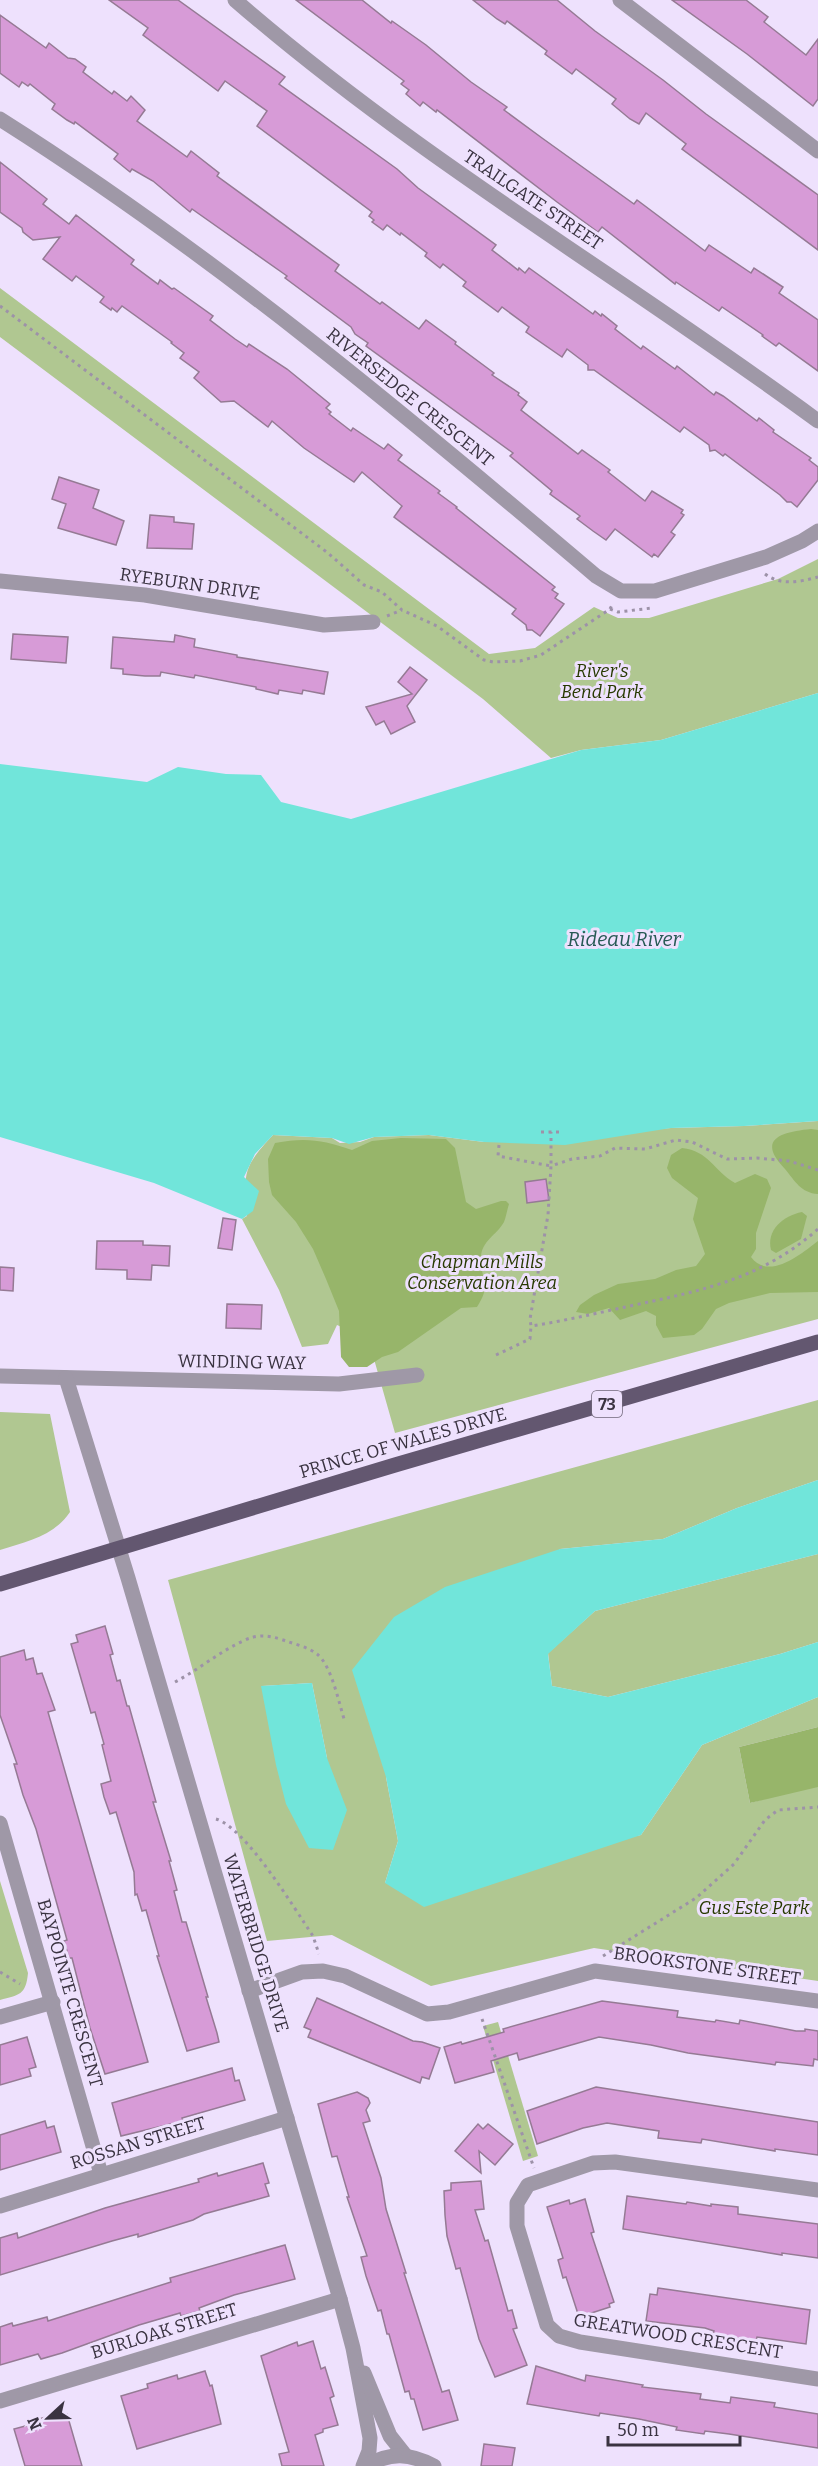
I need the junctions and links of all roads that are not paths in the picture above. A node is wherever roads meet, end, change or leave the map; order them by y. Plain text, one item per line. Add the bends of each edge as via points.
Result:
1 (235, 0) edge
2 (620, 0) edge
3 (0, 119) edge
4 (818, 151) edge
5 (818, 421) edge
6 (818, 531) edge
7 (0, 581) edge
8 (373, 622) dead end
9 (818, 1342) edge
10 (417, 1375) dead end
11 (0, 1376) edge
12 (66, 1378) junction
13 (120, 1549) junction
14 (0, 1584) edge
15 (0, 1823) edge
16 (4, 1853) edge
17 (249, 1991) junction
18 (818, 2001) edge
19 (52, 2002) junction
20 (0, 2017) edge
21 (287, 2118) junction
22 (101, 2174) junction
23 (818, 2190) edge
24 (0, 2206) edge
25 (340, 2299) junction
26 (353, 2348) junction
27 (818, 2379) edge
28 (0, 2401) edge
29 (405, 2455) junction
30 (364, 2466) edge
31 (434, 2466) edge

1 - 5 street, TRAILGATE STREET via 495,200 730,356
2 - 4 street
3 - 6 street, RIVERSEDGE CRESCENT via 158,225 409,418 596,576 621,591 655,591 749,562
7 - 8 street, RYEBURN DRIVE via 145,595 324,625
9 - 13 main road, PRINCE OF WALES DRIVE / 73
10 - 12 street, WINDING WAY via 339,1384
11 - 12 street, WINDING WAY
12 - 13 street
13 - 14 main road, PRINCE OF WALES DRIVE / 73
13 - 17 street, WATERBRIDGE DRIVE
15 - 16 street, BAYPOINTE CRESCENT
16 - 19 street, BAYPOINTE CRESCENT
17 - 18 street, BROOKSTONE STREET via 302,1972 323,1971 345,1976 427,2014 449,2012 595,1971
17 - 21 street, WATERBRIDGE DRIVE
19 - 20 street
19 - 22 street, BAYPOINTE CRESCENT
21 - 22 street, ROSSAN STREET
21 - 25 street, WATERBRIDGE DRIVE
22 - 24 street, ROSSAN STREET
23 - 27 street, GREATWOOD CRESCENT via 615,2162 593,2163 528,2185 517,2203 517,2226 547,2325 559,2336
25 - 26 street, WATERBRIDGE DRIVE
25 - 28 street, BURLOAK STREET
26 - 29 street, WATERBRIDGE DRIVE via 390,2436
26 - 30 street, WATERBRIDGE DRIVE via 370,2438
29 - 30 street via 380,2458
29 - 31 street

